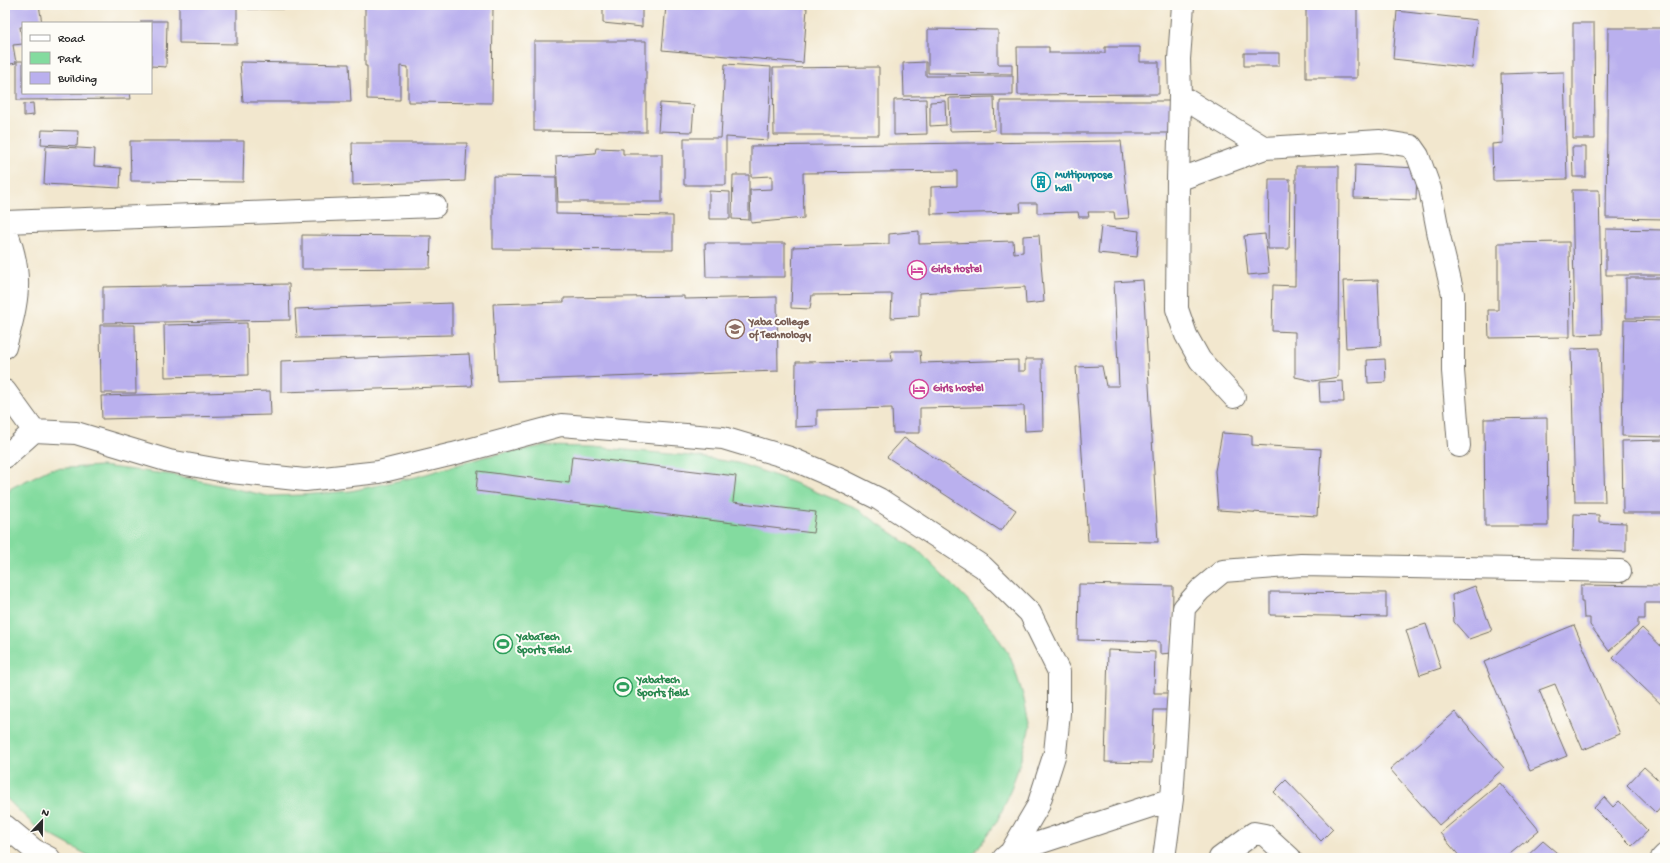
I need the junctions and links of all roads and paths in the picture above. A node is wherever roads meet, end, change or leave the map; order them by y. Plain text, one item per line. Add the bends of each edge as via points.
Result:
1 (1183, 5) edge
2 (1180, 96) junction
3 (1265, 148) junction
4 (1178, 180) junction
5 (435, 206) dead end
6 (5, 222) edge
7 (5, 228) edge
8 (5, 347) edge
9 (5, 391) edge
10 (1234, 397) dead end
11 (34, 431) junction
12 (1458, 446) dead end
13 (5, 457) edge
14 (1620, 571) dead end
15 (1172, 799) junction
16 (5, 826) edge
17 (1007, 855) edge
18 (1665, 855) edge
19 (1168, 856) edge
20 (49, 858) edge
21 (1220, 858) edge
22 (1290, 858) edge
23 (1662, 858) edge

1 - 2 street via 1179,59
2 - 3 street
2 - 4 street
3 - 4 street
3 - 12 street via 1380,141 1412,146 1430,189 1453,294
4 - 10 street via 1177,309 1186,335 1200,360
5 - 6 street
7 - 8 street via 14,250 18,289
9 - 11 street
11 - 13 street
11 - 17 street via 76,433 169,460 223,471 305,480 379,472 561,425 723,438 790,458 841,480 880,499 983,567 1030,612 1059,672 1060,713 1055,753 1038,806
14 - 15 street via 1301,565 1222,571 1184,608
15 - 17 street
15 - 19 street
16 - 20 street via 34,850
18 - 23 street
21 - 22 street via 1254,833 1265,835

